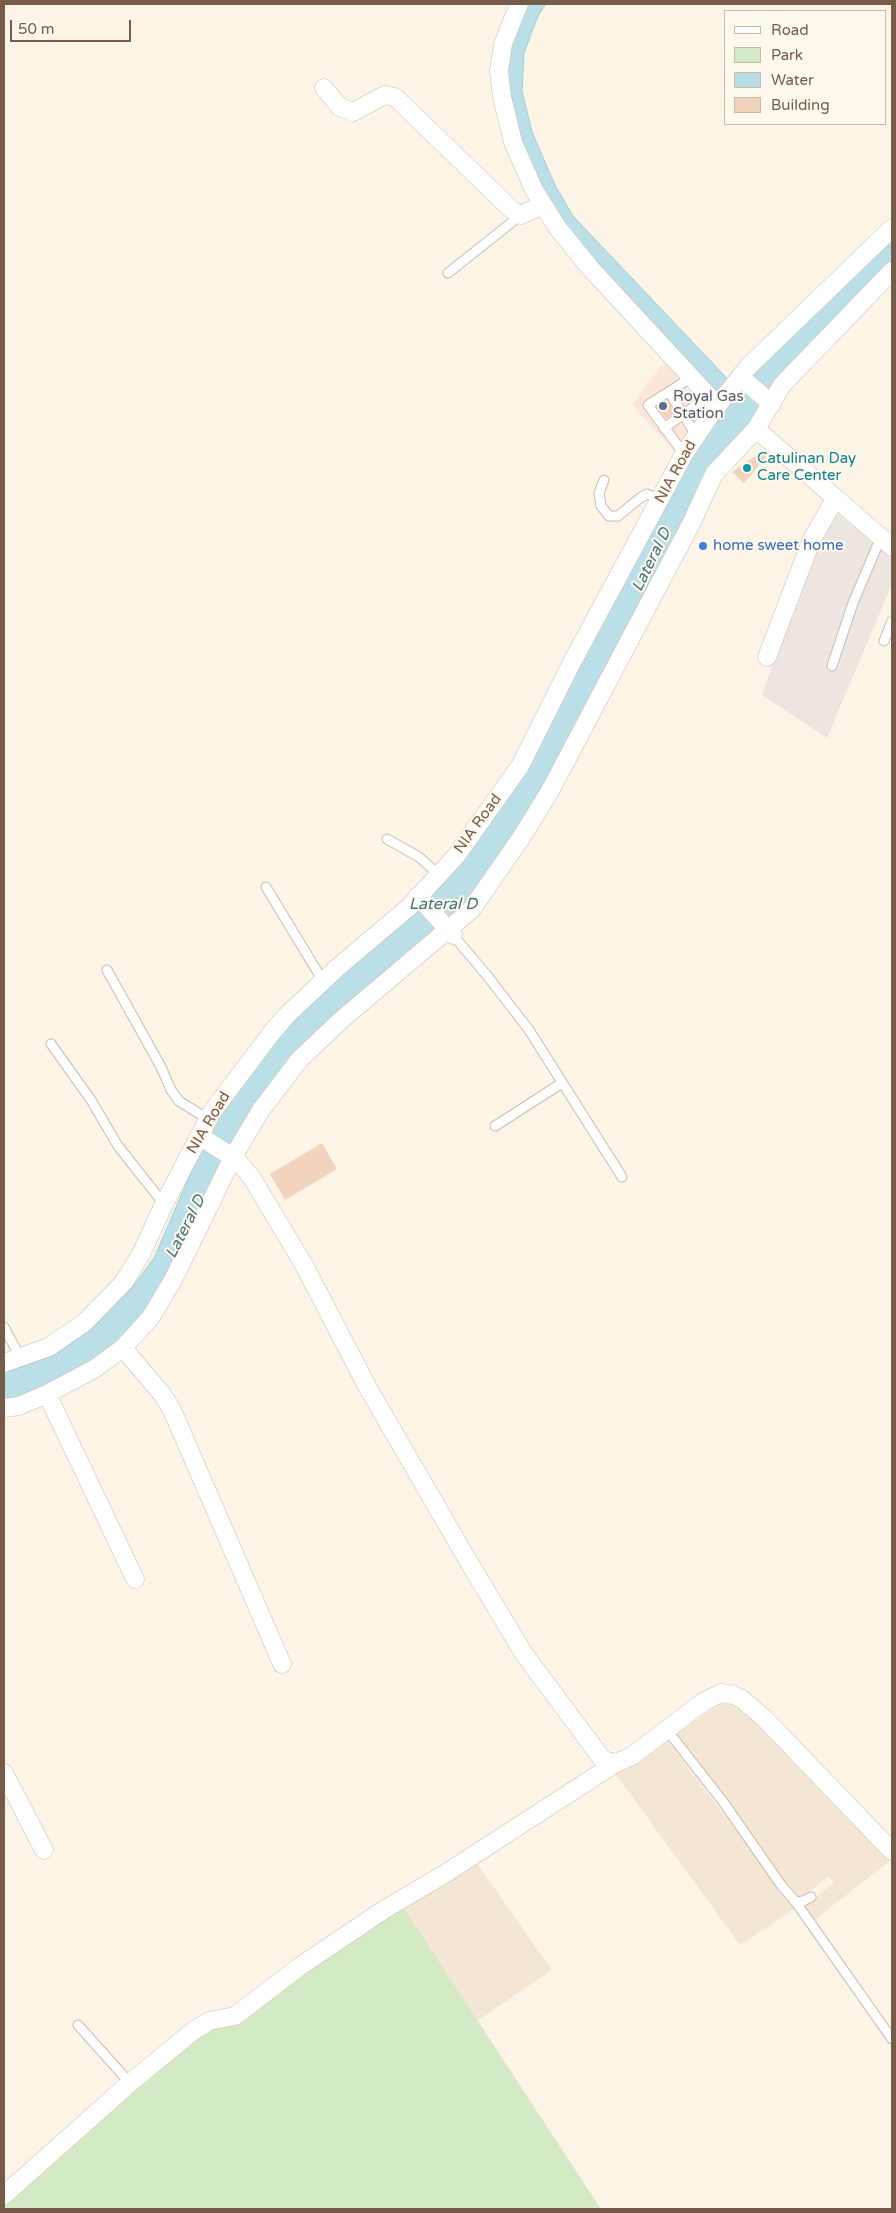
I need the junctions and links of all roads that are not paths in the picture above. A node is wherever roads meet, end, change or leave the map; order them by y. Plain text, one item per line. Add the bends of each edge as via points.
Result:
1 (519, 4) edge
2 (324, 88) dead end
3 (543, 205) junction
4 (521, 215) junction
5 (892, 228) edge
6 (892, 271) edge
7 (448, 274) dead end
8 (692, 378) junction
9 (728, 391) junction
10 (669, 392) junction
11 (768, 401) junction
12 (684, 414) junction
13 (664, 428) junction
14 (756, 429) junction
15 (696, 435) junction
16 (684, 454) junction
17 (604, 480) dead end
18 (836, 499) junction
19 (660, 500) junction
20 (887, 542) edge
21 (892, 621) edge
22 (884, 641) dead end
23 (767, 656) dead end
24 (832, 666) dead end
25 (387, 839) dead end
26 (438, 874) junction
27 (266, 886) dead end
28 (421, 899) junction
29 (448, 931) junction
30 (106, 970) dead end
31 (323, 981) junction
32 (51, 1044) dead end
33 (562, 1083) junction
34 (208, 1119) junction
35 (495, 1126) dead end
36 (202, 1138) junction
37 (230, 1155) junction
38 (622, 1177) dead end
39 (164, 1204) junction
40 (4, 1327) edge
41 (123, 1348) junction
42 (12, 1360) edge
43 (46, 1394) junction
44 (4, 1408) edge
45 (134, 1579) dead end
46 (282, 1664) dead end
47 (667, 1730) junction
48 (616, 1764) junction
49 (4, 1773) edge
50 (44, 1850) dead end
51 (892, 1851) edge
52 (811, 1897) dead end
53 (795, 1901) junction
54 (78, 2025) dead end
55 (892, 2039) edge
56 (130, 2083) junction
57 (4, 2195) edge

1 - 3 street via 503,44 499,71 502,97 513,142
2 - 4 street via 340,108 353,112 385,95 395,97 512,210
3 - 4 street
3 - 8 street via 591,269
4 - 7 lane
5 - 9 street, NIA Road via 748,367
6 - 11 street
8 - 9 street
8 - 10 lane
9 - 11 street
9 - 12 lane
9 - 15 street, NIA Road
10 - 12 lane
10 - 13 lane via 648,405
11 - 14 street
12 - 13 lane
12 - 15 lane
13 - 16 lane
14 - 18 street
14 - 29 street via 714,474 692,522 550,791 471,910
15 - 16 street, NIA Road
16 - 19 street, NIA Road
17 - 19 lane via 599,493 600,506 609,516 618,516 648,494
18 - 20 street
18 - 23 street via 812,539
19 - 26 street, NIA Road via 520,766 456,856
20 - 24 lane via 853,603
21 - 22 lane
25 - 26 lane via 419,857
26 - 28 street, NIA Road
27 - 31 lane
28 - 29 street
28 - 31 street, NIA Road
29 - 33 lane via 490,978
29 - 37 street via 340,1021 299,1060
30 - 34 lane via 179,1102
31 - 34 street, NIA Road via 273,1031
32 - 39 lane via 91,1100 118,1146
33 - 35 lane
33 - 38 lane
34 - 36 street, NIA Road
36 - 37 street
36 - 39 street, NIA Road
37 - 41 street via 174,1280 151,1317
37 - 48 street via 252,1178 304,1265 368,1388 524,1654 599,1755
39 - 42 street, NIA Road via 124,1282 101,1307 49,1347
40 - 42 lane
41 - 43 street via 94,1369
41 - 46 street via 172,1410
43 - 44 street via 19,1406
43 - 45 street
47 - 48 street
47 - 51 street via 703,1702 722,1693 742,1699
47 - 53 lane
48 - 56 street via 385,1909 235,2016 209,2021 193,2031
49 - 50 street
52 - 53 lane
53 - 55 lane
54 - 56 lane
56 - 57 street

